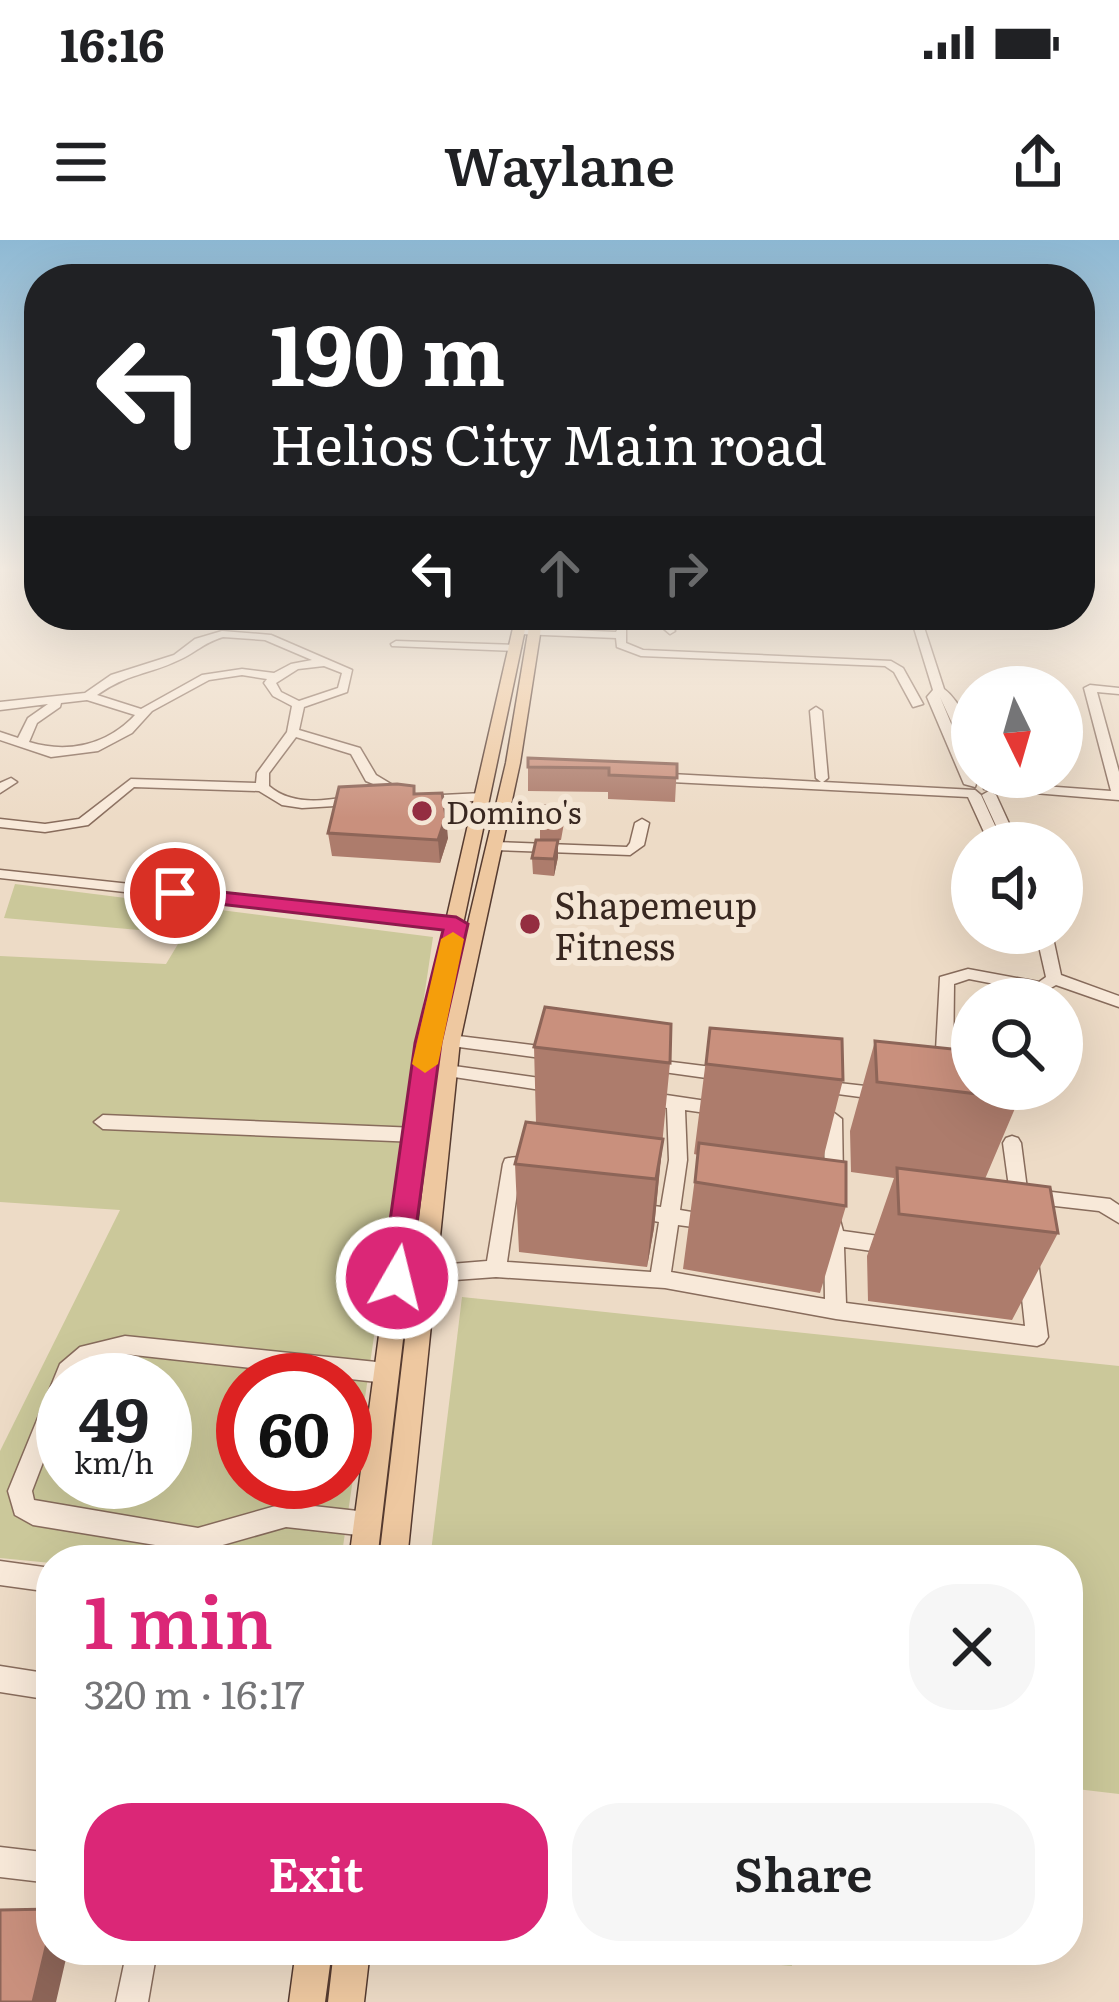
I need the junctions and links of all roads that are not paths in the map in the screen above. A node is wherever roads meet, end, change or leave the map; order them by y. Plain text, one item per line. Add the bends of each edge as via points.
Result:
1 (183, 653) edge
2 (274, 653) edge
3 (311, 653) edge
4 (517, 653) edge
5 (522, 653) edge
6 (652, 653) edge
7 (928, 653) edge
8 (672, 655) joint
9 (178, 657) junction
10 (336, 662) junction
11 (258, 673) junction
12 (206, 677) junction
13 (276, 677) junction
14 (940, 691) junction
15 (1119, 691) edge
16 (83, 697) junction
17 (916, 704) dead end
18 (951, 704) edge
19 (298, 705) junction
20 (0, 706) edge
21 (816, 711) dead end
22 (141, 713) junction
23 (293, 732) junction
24 (951, 732) edge
25 (0, 736) edge
26 (22, 744) junction
27 (643, 773) edge
28 (371, 778) junction
29 (822, 778) junction
30 (798, 780) junction
31 (262, 787) junction
32 (951, 789) edge
33 (951, 789) edge
34 (484, 793) junction
35 (397, 794) junction
36 (355, 796) junction
37 (1083, 797) edge
38 (1119, 799) edge
39 (0, 823) edge
40 (642, 823) dead end
41 (494, 846) junction
42 (0, 874) edge
43 (456, 924) junction
44 (1049, 954) edge
45 (955, 978) edge
46 (989, 978) edge
47 (1054, 978) edge
48 (951, 979) edge
49 (1083, 989) edge
50 (1119, 1002) edge
51 (450, 1041) junction
52 (588, 1058) edge
53 (634, 1064) edge
54 (447, 1071) junction
55 (748, 1078) edge
56 (794, 1083) edge
57 (576, 1089) edge
58 (939, 1094) edge
59 (624, 1095) edge
60 (909, 1097) edge
61 (676, 1105) junction
62 (743, 1111) edge
63 (788, 1115) edge
64 (103, 1122) dead end
65 (417, 1135) junction
66 (1012, 1143) edge
67 (558, 1170) edge
68 (650, 1182) edge
69 (674, 1185) junction
70 (696, 1188) edge
71 (1018, 1195) junction
72 (506, 1196) junction
73 (530, 1198) edge
74 (601, 1207) edge
75 (1119, 1215) edge
76 (672, 1216) junction
77 (741, 1225) edge
78 (810, 1234) edge
79 (833, 1237) junction
80 (920, 1250) edge
81 (496, 1269) junction
82 (423, 1273) junction
83 (397, 1278) junction
84 (662, 1279) junction
85 (836, 1310) junction
86 (94, 1353) edge
87 (386, 1373) junction
88 (36, 1450) edge
89 (367, 1524) junction
90 (365, 1545) edge
91 (395, 1545) edge
92 (0, 1573) edge
93 (36, 1578) edge
94 (0, 1679) edge
95 (36, 1685) edge
96 (0, 1862) edge
97 (36, 1866) edge
98 (139, 1965) edge
99 (312, 1965) edge
100 (350, 1965) edge
101 (132, 2002) edge
102 (307, 2002) edge
103 (346, 2002) edge

1 - 9 street
2 - 11 street
3 - 10 street
4 - 34 main road
5 - 41 main road via 520,769
6 - 8 street
7 - 14 street
8 - 17 street via 887,663
9 - 12 street via 185,672
9 - 16 street via 115,677
10 - 13 street via 296,665
10 - 19 street via 348,671 343,690
11 - 12 street
11 - 13 street
12 - 22 street
13 - 19 street via 273,691
14 - 18 street
14 - 24 street via 933,697
15 - 38 street via 1090,688
16 - 20 street
16 - 22 street
16 - 26 street via 40,712
19 - 23 street
21 - 29 street
22 - 26 street via 98,747 51,753
23 - 28 street via 356,752
23 - 31 street via 263,773
25 - 26 street
27 - 30 street
28 - 35 street
28 - 36 street
29 - 30 street
29 - 32 street
30 - 33 street
31 - 36 street via 287,802
31 - 39 street via 131,783 83,822
34 - 35 street
34 - 43 main road
35 - 36 street
37 - 38 street
40 - 41 street via 635,849 622,852
41 - 51 main road
42 - 43 street
43 - 65 main road
44 - 47 street
45 - 46 street
48 - 58 street
49 - 50 street
51 - 52 street
51 - 54 main road
53 - 55 street
54 - 57 street
54 - 82 main road
56 - 60 street
59 - 61 street
61 - 62 street
61 - 69 street
63 - 79 street via 833,1119
64 - 65 street
65 - 83 main road
66 - 71 street
67 - 72 street via 512,1164
68 - 69 street
69 - 70 street
69 - 76 street
71 - 75 street via 1103,1204
71 - 85 street via 1036,1337
72 - 73 street
72 - 81 street
74 - 76 street
76 - 77 street
76 - 84 street
78 - 79 street
79 - 80 street
79 - 85 street
81 - 82 street
81 - 84 street
82 - 83 street
82 - 91 main road
83 - 87 main road
84 - 85 street
86 - 87 street via 125,1345
87 - 89 main road
88 - 89 street via 20,1491 22,1507 33,1514 198,1540 286,1515
89 - 90 main road
92 - 93 street
94 - 95 street
96 - 97 street
98 - 101 street
99 - 102 main road
100 - 103 main road

